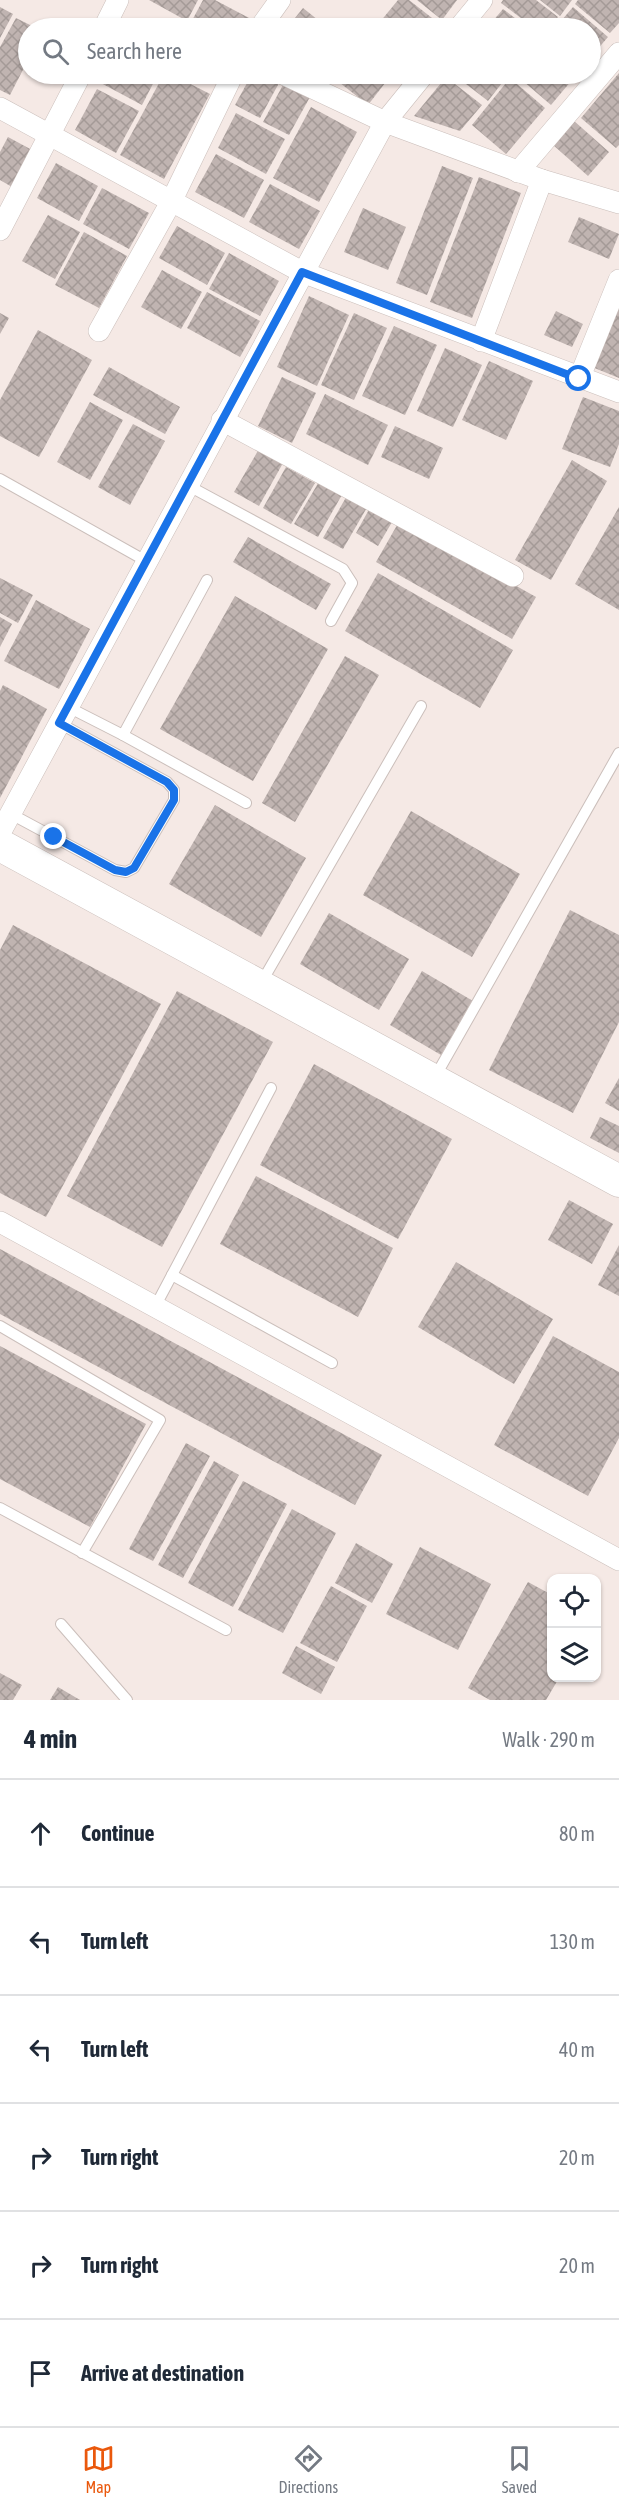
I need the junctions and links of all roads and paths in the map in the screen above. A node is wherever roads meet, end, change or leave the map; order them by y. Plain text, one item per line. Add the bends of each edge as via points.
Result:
1 (118, 0) edge
2 (280, 0) edge
3 (482, 0) edge
4 (109, 18) edge
5 (267, 18) edge
6 (467, 18) edge
7 (619, 53) edge
8 (601, 74) edge
9 (76, 84) edge
10 (228, 84) edge
11 (305, 84) edge
12 (415, 84) edge
13 (593, 84) edge
14 (0, 108) edge
15 (385, 122) junction
16 (49, 134) junction
17 (518, 172) junction
18 (542, 180) junction
19 (171, 202) junction
20 (619, 203) edge
21 (0, 230) edge
22 (302, 272) junction
23 (619, 280) edge
24 (99, 331) dead end
25 (481, 341) junction
26 (579, 379) junction
27 (619, 392) edge
28 (222, 420) junction
29 (0, 479) edge
30 (187, 485) junction
31 (146, 561) junction
32 (513, 576) dead end
33 (207, 580) dead end
34 (331, 621) dead end
35 (421, 706) dead end
36 (64, 715) junction
37 (123, 735) junction
38 (619, 753) edge
39 (246, 803) dead end
40 (10, 814) junction
41 (0, 833) edge
42 (0, 845) edge
43 (260, 985) junction
44 (433, 1080) junction
45 (271, 1088) dead end
46 (619, 1181) edge
47 (0, 1222) edge
48 (172, 1275) junction
49 (155, 1307) junction
50 (0, 1326) edge
51 (332, 1363) dead end
52 (0, 1508) edge
53 (82, 1553) junction
54 (619, 1560) edge
55 (60, 1624) dead end
56 (226, 1630) dead end
57 (127, 1700) edge

1 - 4 street
2 - 5 street
3 - 6 street
7 - 8 street
9 - 16 street
10 - 19 street
11 - 15 street
12 - 15 street
13 - 17 street
14 - 16 street
15 - 17 street
15 - 22 street
16 - 19 street
16 - 21 street
17 - 18 street
18 - 20 street
18 - 25 street
19 - 22 street
19 - 24 street
22 - 25 street
22 - 28 street
23 - 26 street
25 - 26 street
26 - 27 street
28 - 30 street
28 - 32 street
29 - 31 lane
30 - 31 street
30 - 34 lane via 343,569 352,583
31 - 36 street
33 - 37 lane
35 - 43 lane
36 - 37 lane
36 - 40 street
36 - 40 lane via 167,782 174,790 174,800 134,868 126,872 115,870
37 - 39 lane
38 - 44 lane
40 - 41 street
42 - 43 street
43 - 44 street
44 - 46 street
45 - 48 lane
47 - 49 street
48 - 49 lane
48 - 51 lane
49 - 54 street
50 - 53 lane via 160,1420
52 - 53 lane
53 - 56 lane
55 - 57 lane

